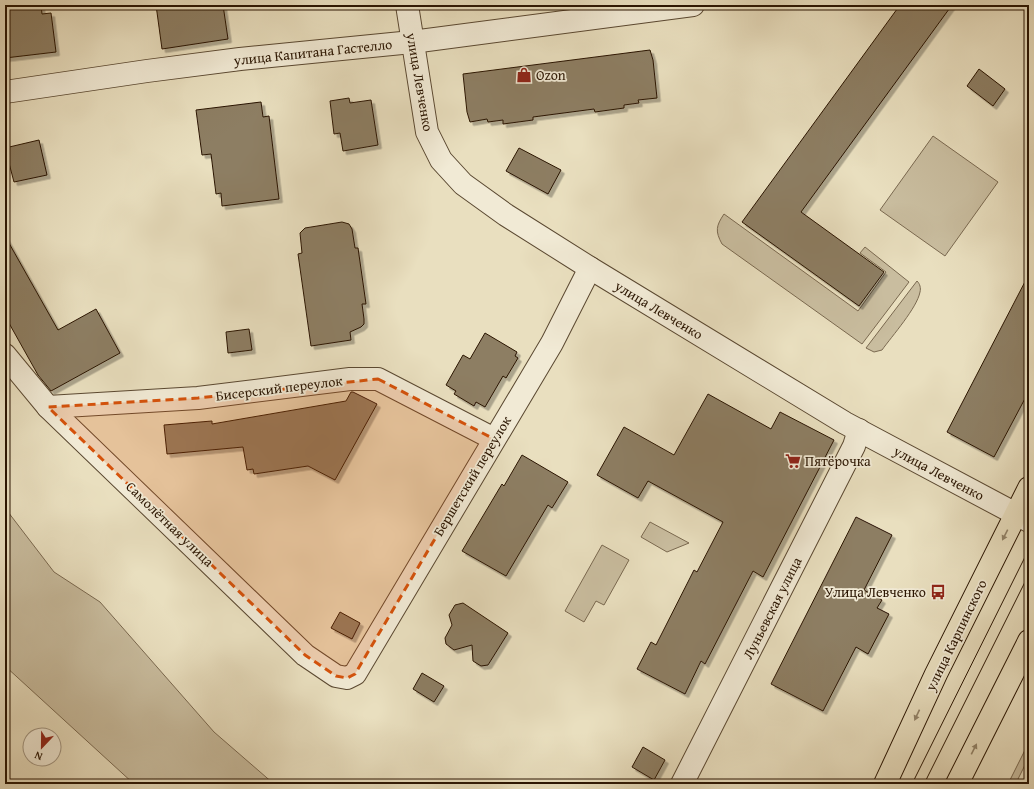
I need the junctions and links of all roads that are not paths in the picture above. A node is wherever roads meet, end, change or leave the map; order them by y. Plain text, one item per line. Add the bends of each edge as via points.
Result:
1 (406, 5) edge
2 (693, 5) edge
3 (412, 42) junction
4 (5, 92) edge
5 (590, 268) junction
6 (5, 355) edge
7 (48, 408) junction
8 (858, 430) junction
9 (494, 439) junction
10 (1029, 488) edge
11 (1022, 517) edge
12 (1029, 641) edge
13 (347, 678) joint
14 (682, 784) edge
15 (885, 784) edge
16 (957, 784) edge

1 - 3 street, улица Левченко
2 - 3 street, улица Капитана Гастелло
3 - 4 street, улица Капитана Гастелло via 240,59
3 - 5 street, улица Левченко via 427,132 442,160 463,184 506,215
5 - 8 street, улица Левченко
5 - 9 street, Бершетский переулок via 552,343
6 - 7 street, Самолётная улица
7 - 9 street, Бисерский переулок via 198,398 350,379 378,378
7 - 13 street, Самолётная улица via 305,655 336,676
8 - 11 street, улица Левченко
8 - 14 street, Луньевская улица via 854,446
9 - 13 street, Бершетский переулок via 355,674
10 - 11 main road, улица Карпинского
11 -> 15 main road, улица Карпинского via 936,674
16 -> 12 main road

